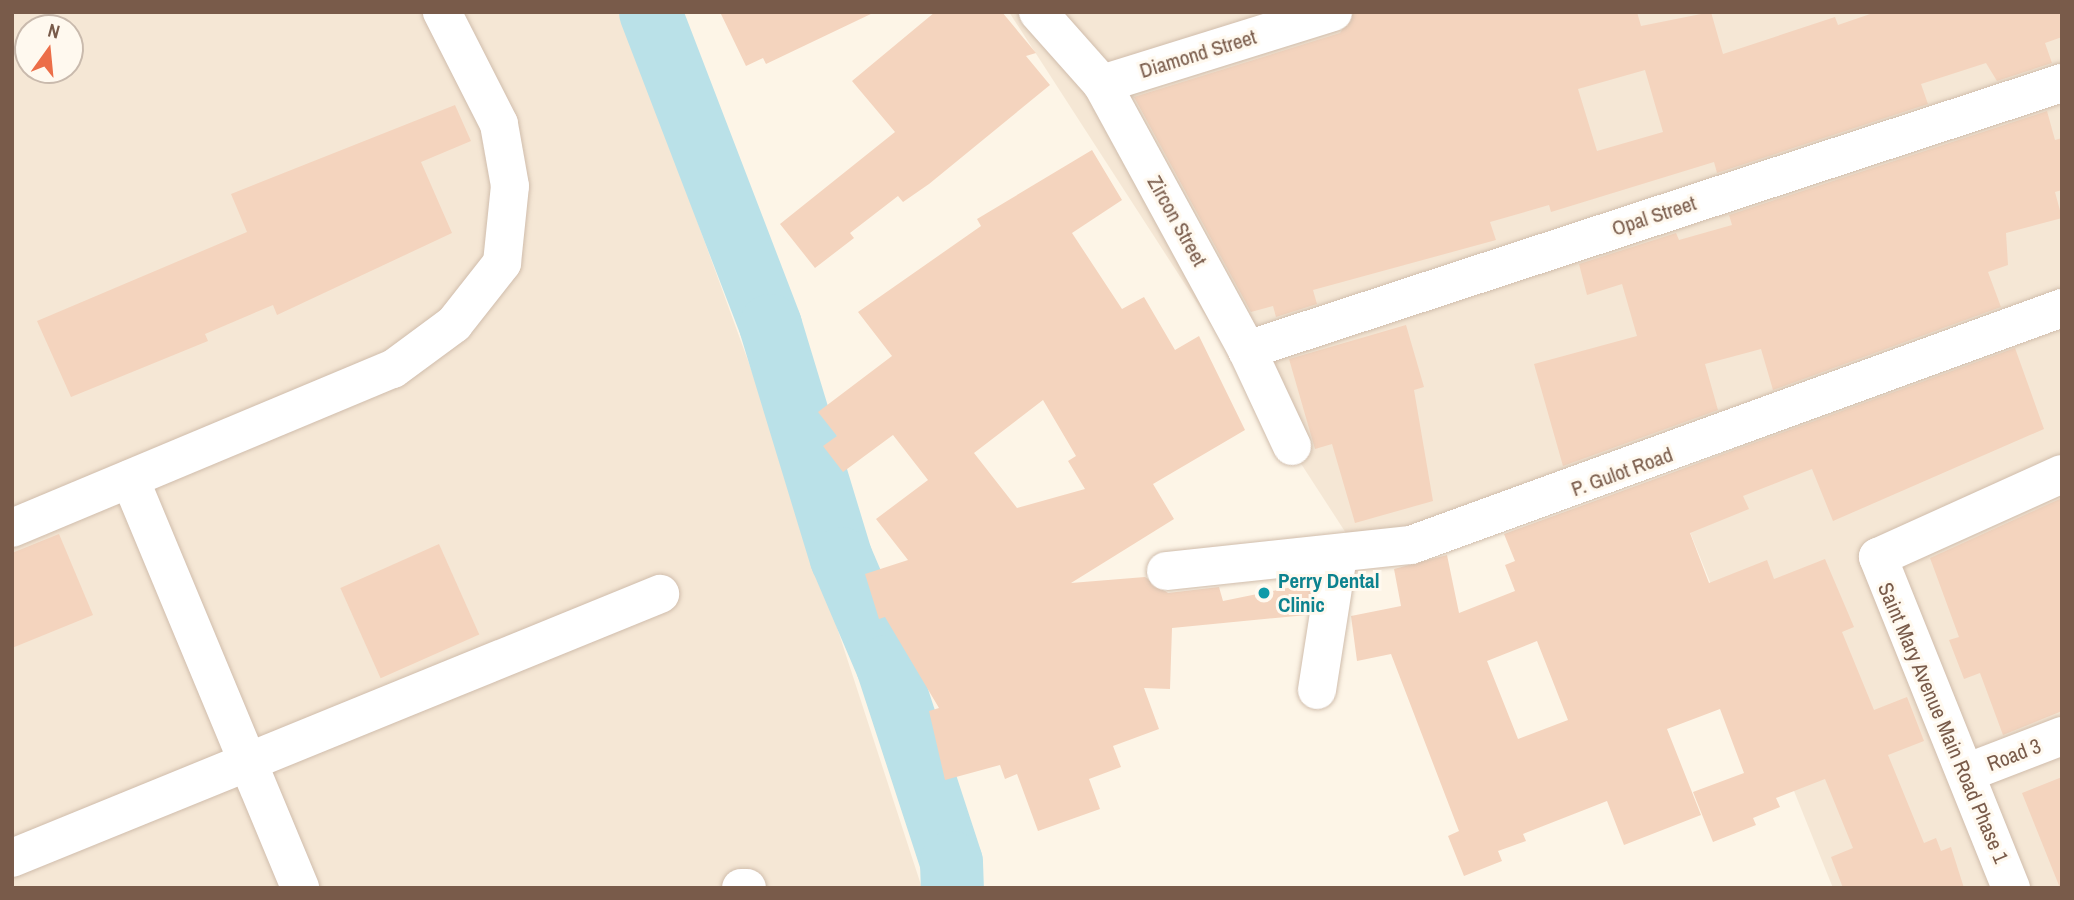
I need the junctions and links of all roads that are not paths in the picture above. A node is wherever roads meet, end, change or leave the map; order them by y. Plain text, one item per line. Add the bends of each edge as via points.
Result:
1 (442, 12) edge
2 (1038, 12) edge
3 (1333, 12) edge
4 (2062, 83) edge
5 (1102, 84) junction
6 (2062, 308) edge
7 (1247, 350) junction
8 (1292, 446) dead end
9 (2062, 474) edge
10 (130, 479) junction
11 (12, 528) edge
12 (1338, 556) junction
13 (1166, 572) dead end
14 (660, 594) dead end
15 (1317, 690) dead end
16 (2062, 736) edge
17 (244, 760) junction
18 (1966, 773) junction
19 (12, 858) edge
20 (300, 888) edge
21 (741, 888) edge
22 (747, 888) edge
23 (2011, 888) edge

1 - 10 street via 499,124 510,187 502,263 454,324 393,369
2 - 5 street, Zircon Street
3 - 5 street, Diamond Street
4 - 7 street, Opal Street
5 - 7 street, Zircon Street
6 - 12 street, P. Gulot Road via 1488,521 1411,545
7 - 8 street, Zircon Street
9 - 18 street, Saint Mary Avenue Main Road Phase 1 via 1878,557
10 - 11 street
10 - 17 street
12 - 13 street, P. Gulot Road
12 - 15 street
14 - 17 street
16 - 18 street, Road 3
17 - 19 street
17 - 20 street
18 - 23 street, Saint Mary Avenue Main Road Phase 1
21 - 22 street

